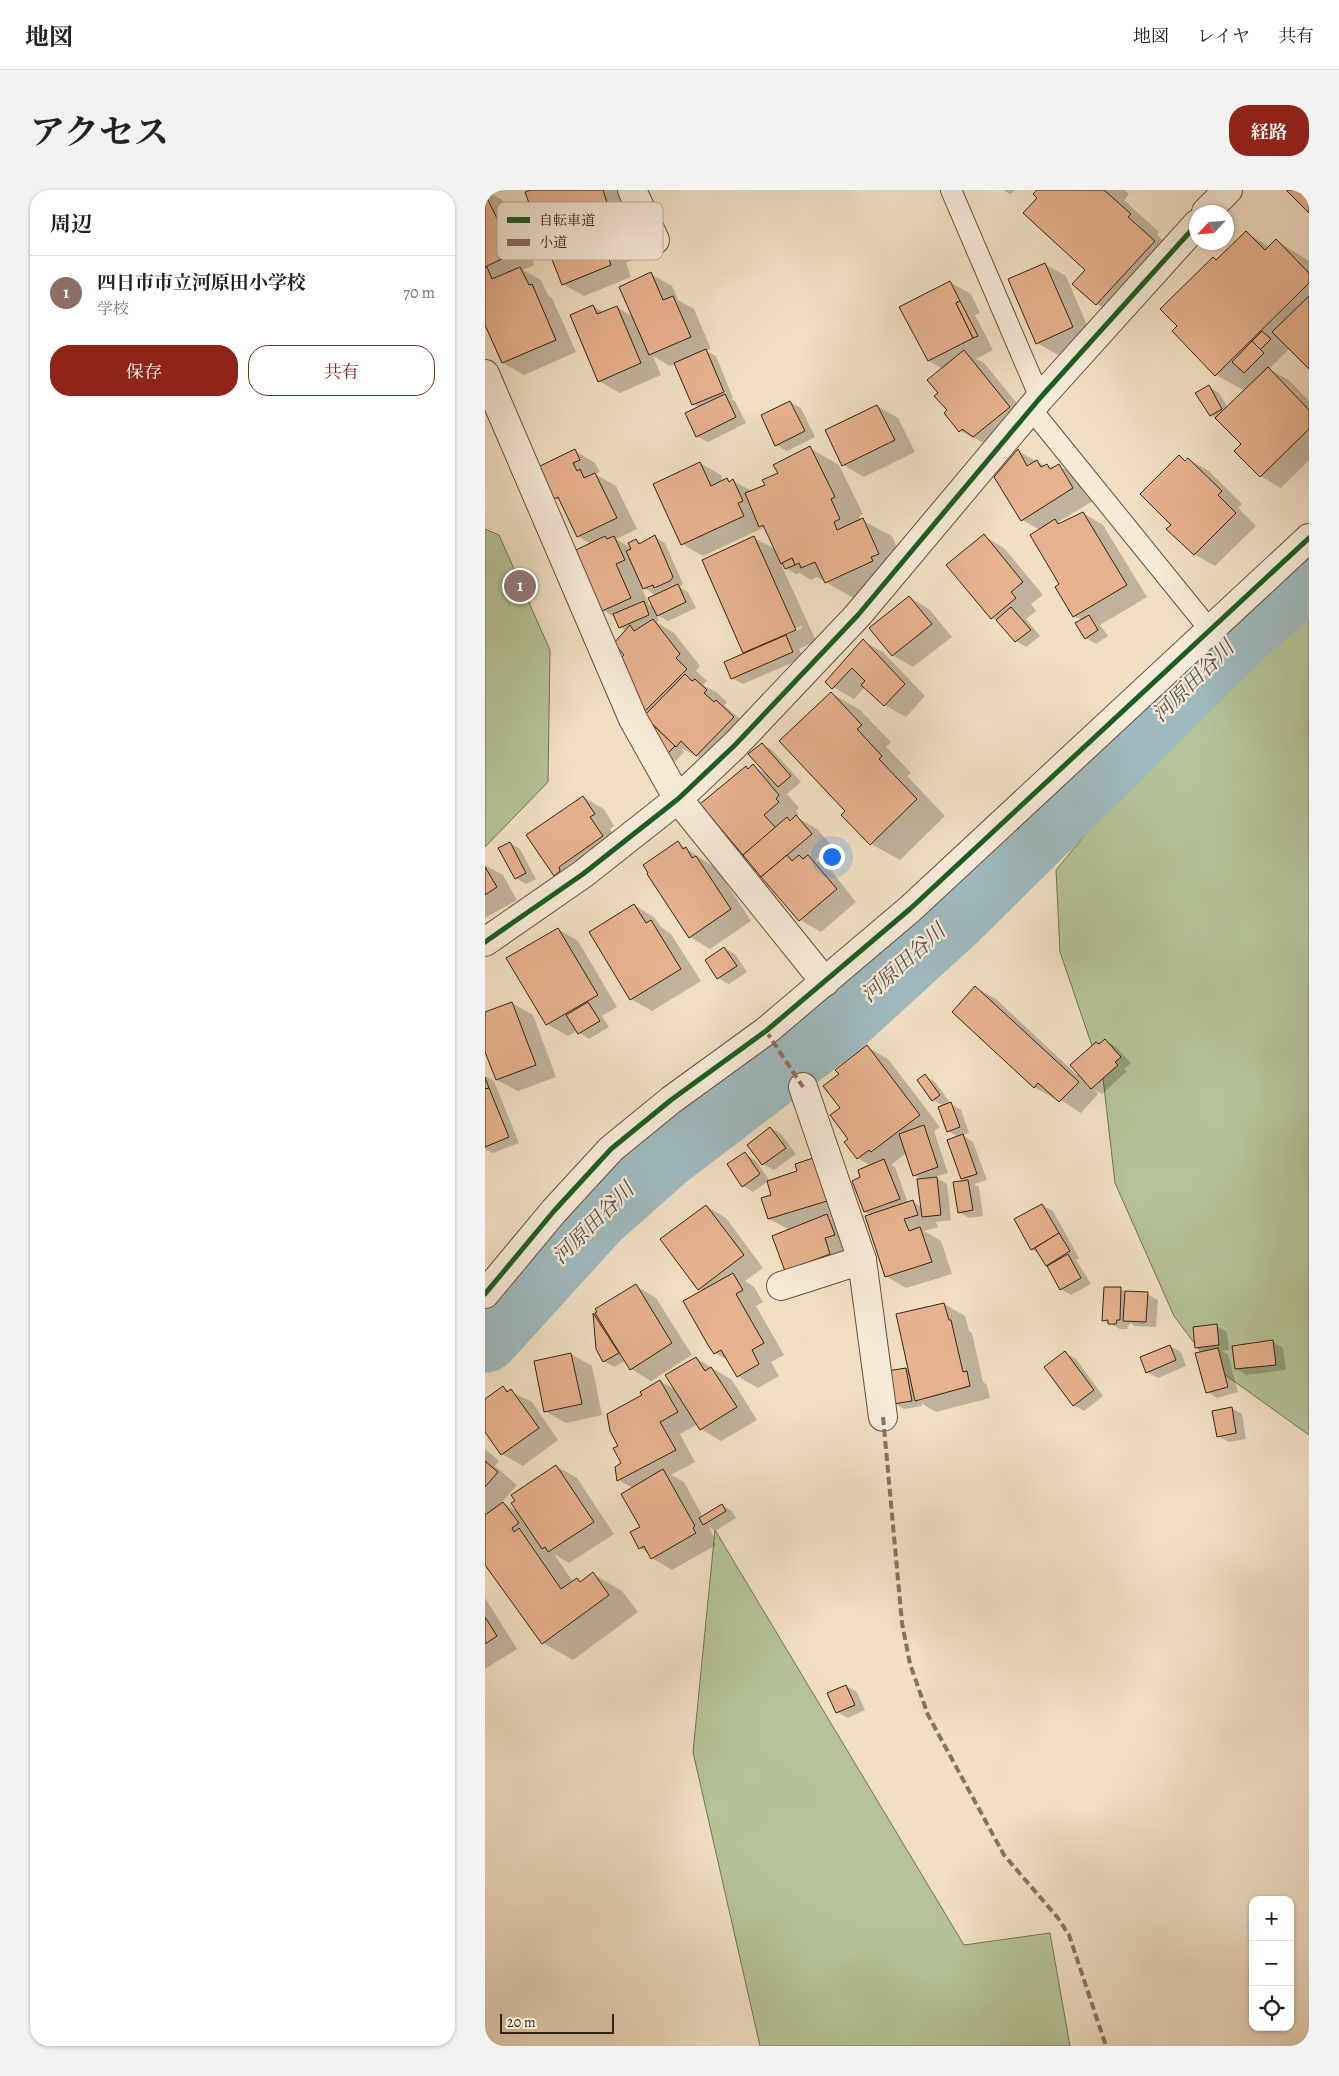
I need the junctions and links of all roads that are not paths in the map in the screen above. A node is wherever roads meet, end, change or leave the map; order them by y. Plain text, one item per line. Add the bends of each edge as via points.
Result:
1 (632, 190) edge
2 (951, 190) edge
3 (638, 202) edge
4 (1189, 233) edge
5 (485, 374) edge
6 (1035, 404) junction
7 (1309, 538) edge
8 (1210, 630) junction
9 (678, 799) junction
10 (485, 942) edge
11 (825, 982) junction
12 (803, 1087) dead end
13 (861, 1260) junction
14 (781, 1286) dead end
15 (485, 1294) edge
16 (883, 1417) dead end

1 - 3 street
2 - 6 lane
4 - 6 street
5 - 9 street via 633,720
6 - 8 lane
6 - 9 street via 858,615 795,684
7 - 8 street
8 - 11 street via 910,909
9 - 10 street via 583,874
9 - 11 street
11 - 15 street via 611,1149
12 - 13 street
13 - 14 street
13 - 16 street

